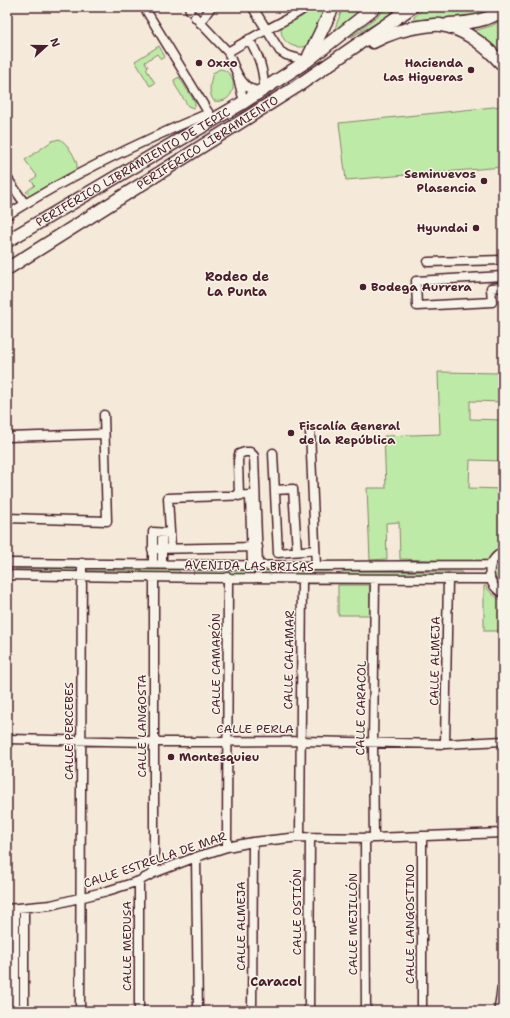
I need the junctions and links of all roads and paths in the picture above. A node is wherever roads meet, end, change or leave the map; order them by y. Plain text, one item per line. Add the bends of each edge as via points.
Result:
1 (144, 7) edge
2 (211, 7) edge
3 (306, 7) edge
4 (333, 7) edge
5 (375, 7) edge
6 (253, 8) dead end
7 (409, 9) edge
8 (503, 10) edge
9 (440, 25) junction
10 (266, 30) junction
11 (249, 40) junction
12 (354, 47) junction
13 (228, 52) junction
14 (307, 61) junction
15 (503, 65) edge
16 (234, 66) junction
17 (299, 85) junction
18 (264, 90) junction
19 (244, 102) junction
20 (211, 117) junction
21 (194, 124) junction
22 (204, 141) junction
23 (7, 178) edge
24 (121, 199) junction
25 (25, 204) junction
26 (7, 215) edge
27 (7, 241) edge
28 (503, 260) edge
29 (428, 262) dead end
30 (7, 269) edge
31 (503, 276) edge
32 (503, 287) edge
33 (104, 415) dead end
34 (310, 431) dead end
35 (104, 434) junction
36 (7, 437) edge
37 (273, 453) dead end
38 (275, 490) junction
39 (239, 496) junction
40 (253, 496) junction
41 (7, 518) edge
42 (166, 533) junction
43 (255, 547) junction
44 (162, 548) junction
45 (171, 548) junction
46 (152, 549) junction
47 (315, 550) junction
48 (297, 552) junction
49 (503, 552) edge
50 (7, 563) edge
51 (82, 563) junction
52 (153, 564) junction
53 (162, 564) junction
54 (189, 564) junction
55 (255, 565) junction
56 (469, 565) junction
57 (490, 565) junction
58 (316, 566) junction
59 (7, 575) edge
60 (81, 577) junction
61 (188, 577) junction
62 (228, 577) junction
63 (154, 578) junction
64 (302, 579) junction
65 (375, 579) junction
66 (448, 579) junction
67 (468, 579) junction
68 (490, 579) junction
69 (503, 593) edge
70 (7, 739) edge
71 (80, 741) junction
72 (228, 741) junction
73 (300, 741) junction
74 (154, 742) junction
75 (503, 742) edge
76 (373, 743) junction
77 (445, 744) junction
78 (503, 833) edge
79 (422, 836) junction
80 (300, 837) junction
81 (310, 837) junction
82 (365, 838) junction
83 (374, 838) junction
84 (253, 842) junction
85 (227, 847) junction
86 (196, 857) junction
87 (154, 873) junction
88 (139, 881) junction
89 (80, 898) junction
90 (24, 908) junction
91 (11, 909) edge
92 (11, 983) edge
93 (503, 990) edge
94 (15, 1011) edge
95 (24, 1011) edge
96 (80, 1011) edge
97 (139, 1011) edge
98 (198, 1011) edge
99 (252, 1011) edge
100 (309, 1011) edge
101 (366, 1011) edge
102 (422, 1011) edge
103 (500, 1011) edge

1 - 20 street
2 - 13 street via 198,20
3 - 10 street
4 - 14 highway
5 - 14 highway, PERIFÉRICO LIBRAMIENTO DE TEPIC
6 - 10 street
7 - 12 highway, PERIFÉRICO LIBRAMIENTO
8 - 9 highway via 472,23
9 - 15 highway via 462,31 487,47
9 - 17 highway via 410,28 387,34
10 - 11 street
10 - 14 street via 280,51
11 - 13 street
11 - 18 street via 260,60
12 - 17 highway, PERIFÉRICO LIBRAMIENTO
12 - 18 highway via 336,52 284,88 270,92
13 - 16 street
14 - 18 highway, PERIFÉRICO LIBRAMIENTO DE TEPIC
16 - 18 street via 246,86 254,90
16 - 19 street
17 - 24 highway, PERIFÉRICO LIBRAMIENTO
18 - 19 highway, PERIFÉRICO LIBRAMIENTO DE TEPIC
18 - 22 highway via 264,96 252,108
19 - 20 highway, PERIFÉRICO LIBRAMIENTO DE TEPIC
20 - 21 highway, PERIFÉRICO LIBRAMIENTO DE TEPIC
21 - 22 street
21 - 25 street via 122,151
21 - 27 highway, PERIFÉRICO LIBRAMIENTO DE TEPIC
22 - 24 highway via 151,175
23 - 25 street
24 - 30 highway, PERIFÉRICO LIBRAMIENTO
25 - 26 street
28 - 29 street
31 - 32 street via 416,281 417,306 492,302 491,288
33 - 35 street
34 - 47 street
35 - 36 street
35 - 41 street via 107,521
37 - 38 street
38 - 48 street via 293,490
38 - 48 street via 278,553
39 - 40 street
39 - 40 street via 238,461 240,454 250,452 254,456
39 - 42 street via 168,498
40 - 43 street
42 - 44 street
42 - 45 street
42 - 46 street via 153,532
43 - 45 street
43 - 55 street
44 - 45 street
44 - 46 street
44 - 53 street
46 - 52 street
47 - 48 street
47 - 58 street
49 - 57 street via 493,559
50 - 51 street, AVENIDA LAS BRISAS
51 - 52 street, AVENIDA LAS BRISAS
51 - 60 street, CALLE PERCEBES
52 - 53 street, AVENIDA LAS BRISAS
53 - 54 street, AVENIDA LAS BRISAS
54 - 55 street, AVENIDA LAS BRISAS
54 - 61 street
55 - 58 street, AVENIDA LAS BRISAS
56 - 57 street, AVENIDA LAS BRISAS
56 - 58 street, AVENIDA LAS BRISAS
56 - 67 street
57 - 68 street
59 - 60 street, AVENIDA LAS BRISAS
60 - 63 street, AVENIDA LAS BRISAS
60 - 71 street, CALLE PERCEBES
61 - 62 street, AVENIDA LAS BRISAS
61 - 63 street, AVENIDA LAS BRISAS
62 - 64 street, AVENIDA LAS BRISAS
62 - 72 street, CALLE CAMARÓN
63 - 74 street, CALLE LANGOSTA
64 - 65 street, AVENIDA LAS BRISAS
64 - 73 street, CALLE CALAMAR
65 - 66 street, AVENIDA LAS BRISAS
65 - 76 street, CALLE CARACOL
66 - 67 street, AVENIDA LAS BRISAS
66 - 77 street, CALLE ALMEJA
67 - 68 street, AVENIDA LAS BRISAS
68 - 69 street
70 - 71 street, CALLE PERLA
71 - 74 street, CALLE PERLA
71 - 89 street, CALLE PERCEBES
72 - 73 street, CALLE PERLA
72 - 74 street, CALLE PERLA
72 - 85 street, CALLE CAMARÓN
73 - 76 street, CALLE PERLA
73 - 80 street, CALLE CALAMAR
74 - 87 street, CALLE LANGOSTA
75 - 77 street, CALLE PERLA
76 - 77 street, CALLE PERLA
76 - 83 street, CALLE CARACOL
78 - 79 street, CALLE ESTRELLA DE MAR
79 - 83 street, CALLE ESTRELLA DE MAR
79 - 102 street, CALLE LANGOSTINO
80 - 81 street, CALLE ESTRELLA DE MAR
80 - 84 street, CALLE ESTRELLA DE MAR
81 - 82 street, CALLE ESTRELLA DE MAR
81 - 100 street, CALLE OSTIÓN
82 - 83 street, CALLE ESTRELLA DE MAR
82 - 101 street, CALLE MEJILLÓN
84 - 85 street, CALLE ESTRELLA DE MAR
84 - 99 street, CALLE ALMEJA
85 - 86 street, CALLE ESTRELLA DE MAR
86 - 87 street, CALLE ESTRELLA DE MAR
86 - 98 street
87 - 88 street, CALLE ESTRELLA DE MAR
88 - 89 street, CALLE ESTRELLA DE MAR
88 - 97 street, CALLE MEDUSA
89 - 90 street, CALLE ESTRELLA DE MAR
89 - 96 street, CALLE PERCEBES
90 - 91 street, CALLE ESTRELLA DE MAR
90 - 95 street
91 - 92 street
92 - 94 street
93 - 103 main road

